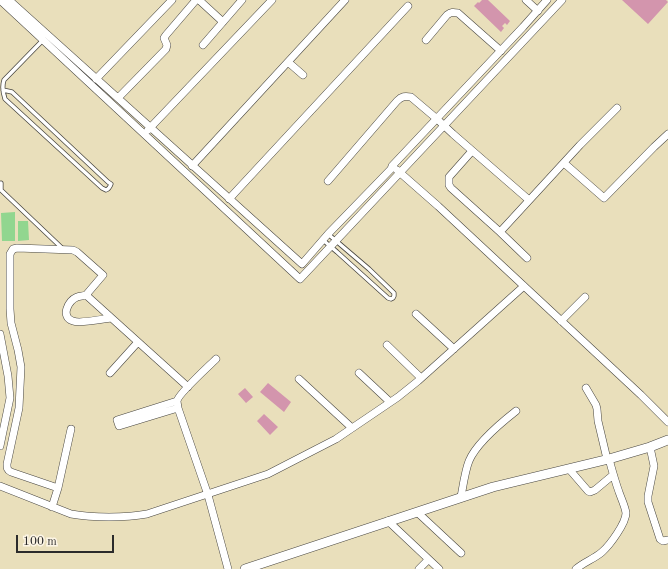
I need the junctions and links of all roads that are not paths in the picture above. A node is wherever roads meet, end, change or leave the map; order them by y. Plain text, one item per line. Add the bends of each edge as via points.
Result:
1 (0, 0) edge
2 (8, 0) edge
3 (172, 0) edge
4 (197, 0) edge
5 (242, 0) edge
6 (272, 0) edge
7 (345, 0) edge
8 (526, 0) edge
9 (547, 0) edge
10 (562, 0) edge
11 (408, 6) dead end
12 (538, 11) junction
13 (223, 22) junction
14 (45, 38) junction
15 (426, 40) dead end
16 (203, 45) dead end
17 (500, 51) junction
18 (288, 62) junction
19 (303, 75) dead end
20 (96, 79) junction
21 (3, 90) junction
22 (118, 98) junction
23 (618, 108) dead end
24 (437, 119) junction
25 (444, 126) junction
26 (150, 127) junction
27 (144, 134) junction
28 (668, 134) edge
29 (472, 151) junction
30 (564, 163) junction
31 (192, 166) junction
32 (392, 166) junction
33 (400, 173) junction
34 (328, 181) dead end
35 (1, 183) dead end
36 (229, 199) junction
37 (529, 200) junction
38 (500, 232) junction
39 (328, 234) junction
40 (323, 240) junction
41 (336, 241) junction
42 (330, 247) junction
43 (63, 249) junction
44 (527, 258) dead end
45 (524, 286) junction
46 (86, 295) junction
47 (585, 297) dead end
48 (416, 314) dead end
49 (111, 318) junction
50 (561, 321) junction
51 (0, 334) edge
52 (138, 342) junction
53 (387, 345) dead end
54 (454, 349) junction
55 (216, 359) dead end
56 (359, 372) dead end
57 (110, 373) dead end
58 (421, 378) junction
59 (300, 379) dead end
60 (188, 387) junction
61 (586, 388) dead end
62 (390, 402) junction
63 (178, 404) junction
64 (516, 411) dead end
65 (668, 422) edge
66 (352, 428) junction
67 (71, 429) dead end
68 (668, 440) edge
69 (0, 446) edge
70 (650, 447) junction
71 (608, 459) junction
72 (569, 469) junction
73 (613, 475) junction
74 (0, 486) edge
75 (58, 488) junction
76 (208, 494) junction
77 (461, 497) junction
78 (52, 507) junction
79 (417, 512) junction
80 (388, 521) junction
81 (668, 540) edge
82 (461, 553) dead end
83 (428, 560) junction
84 (228, 569) edge
85 (245, 569) edge
86 (419, 569) edge
87 (439, 569) edge
88 (576, 569) edge

1 - 14 street
2 - 14 street
3 - 20 street
4 - 13 street
4 - 22 street via 166,34 166,49
5 - 13 street
6 - 26 street
7 - 18 street
8 - 12 street
9 - 12 street
10 - 25 street
11 - 36 street
12 - 17 street
13 - 16 street
14 - 20 street
14 - 21 lane via 4,80
14 - 27 street
15 - 17 street via 447,15 454,12
17 - 24 street
18 - 19 street
18 - 31 street
20 - 22 street
21 - 21 lane via 12,92 108,182 108,189 102,188 5,99
22 - 26 street
23 - 30 street
24 - 25 street
24 - 32 street
24 - 34 street via 411,97 400,98
25 - 29 street
25 - 33 street
26 - 27 street
26 - 31 street
27 - 42 street via 300,279
28 - 30 street via 604,198
29 - 37 street
29 - 38 street via 449,177 449,185
30 - 37 street
31 - 36 street
32 - 33 street
32 - 39 street
33 - 41 street
33 - 45 street
35 - 43 lane via 1,190
36 - 40 street via 302,264
37 - 38 street
38 - 44 street
39 - 40 street
39 - 41 lane
40 - 42 lane
41 - 42 street
41 - 42 lane via 394,293 393,298 388,298
43 - 46 street via 77,252 103,276
43 - 75 street via 17,248 10,254 10,309 21,367 19,408 7,467 10,472
45 - 50 street
45 - 54 street
46 - 49 street
46 - 49 street via 76,297 67,308 69,319 75,322
47 - 50 street
48 - 54 street
49 - 52 street
50 - 65 street
51 - 69 street via 10,398
52 - 57 street
52 - 60 street
53 - 58 street
54 - 58 street
55 - 60 street
56 - 62 street
58 - 62 street
59 - 66 street
60 - 63 street via 179,397
61 - 71 street via 596,405
62 - 66 street
63 - 63 street via 119,426 117,420
63 - 76 street
64 - 77 street via 498,426 472,455 468,462
66 - 76 street via 268,474
67 - 75 street
68 - 70 street
70 - 71 street
70 - 81 street via 654,466 648,502 660,539
71 - 72 street
71 - 73 street
72 - 73 street via 590,492
72 - 77 street
73 - 88 street via 626,512 623,522 603,551
74 - 78 street
75 - 78 street
76 - 78 street via 134,516 83,516
76 - 84 street
77 - 79 street
79 - 80 street
79 - 82 street
80 - 83 street
80 - 85 street
83 - 86 street
83 - 87 street

